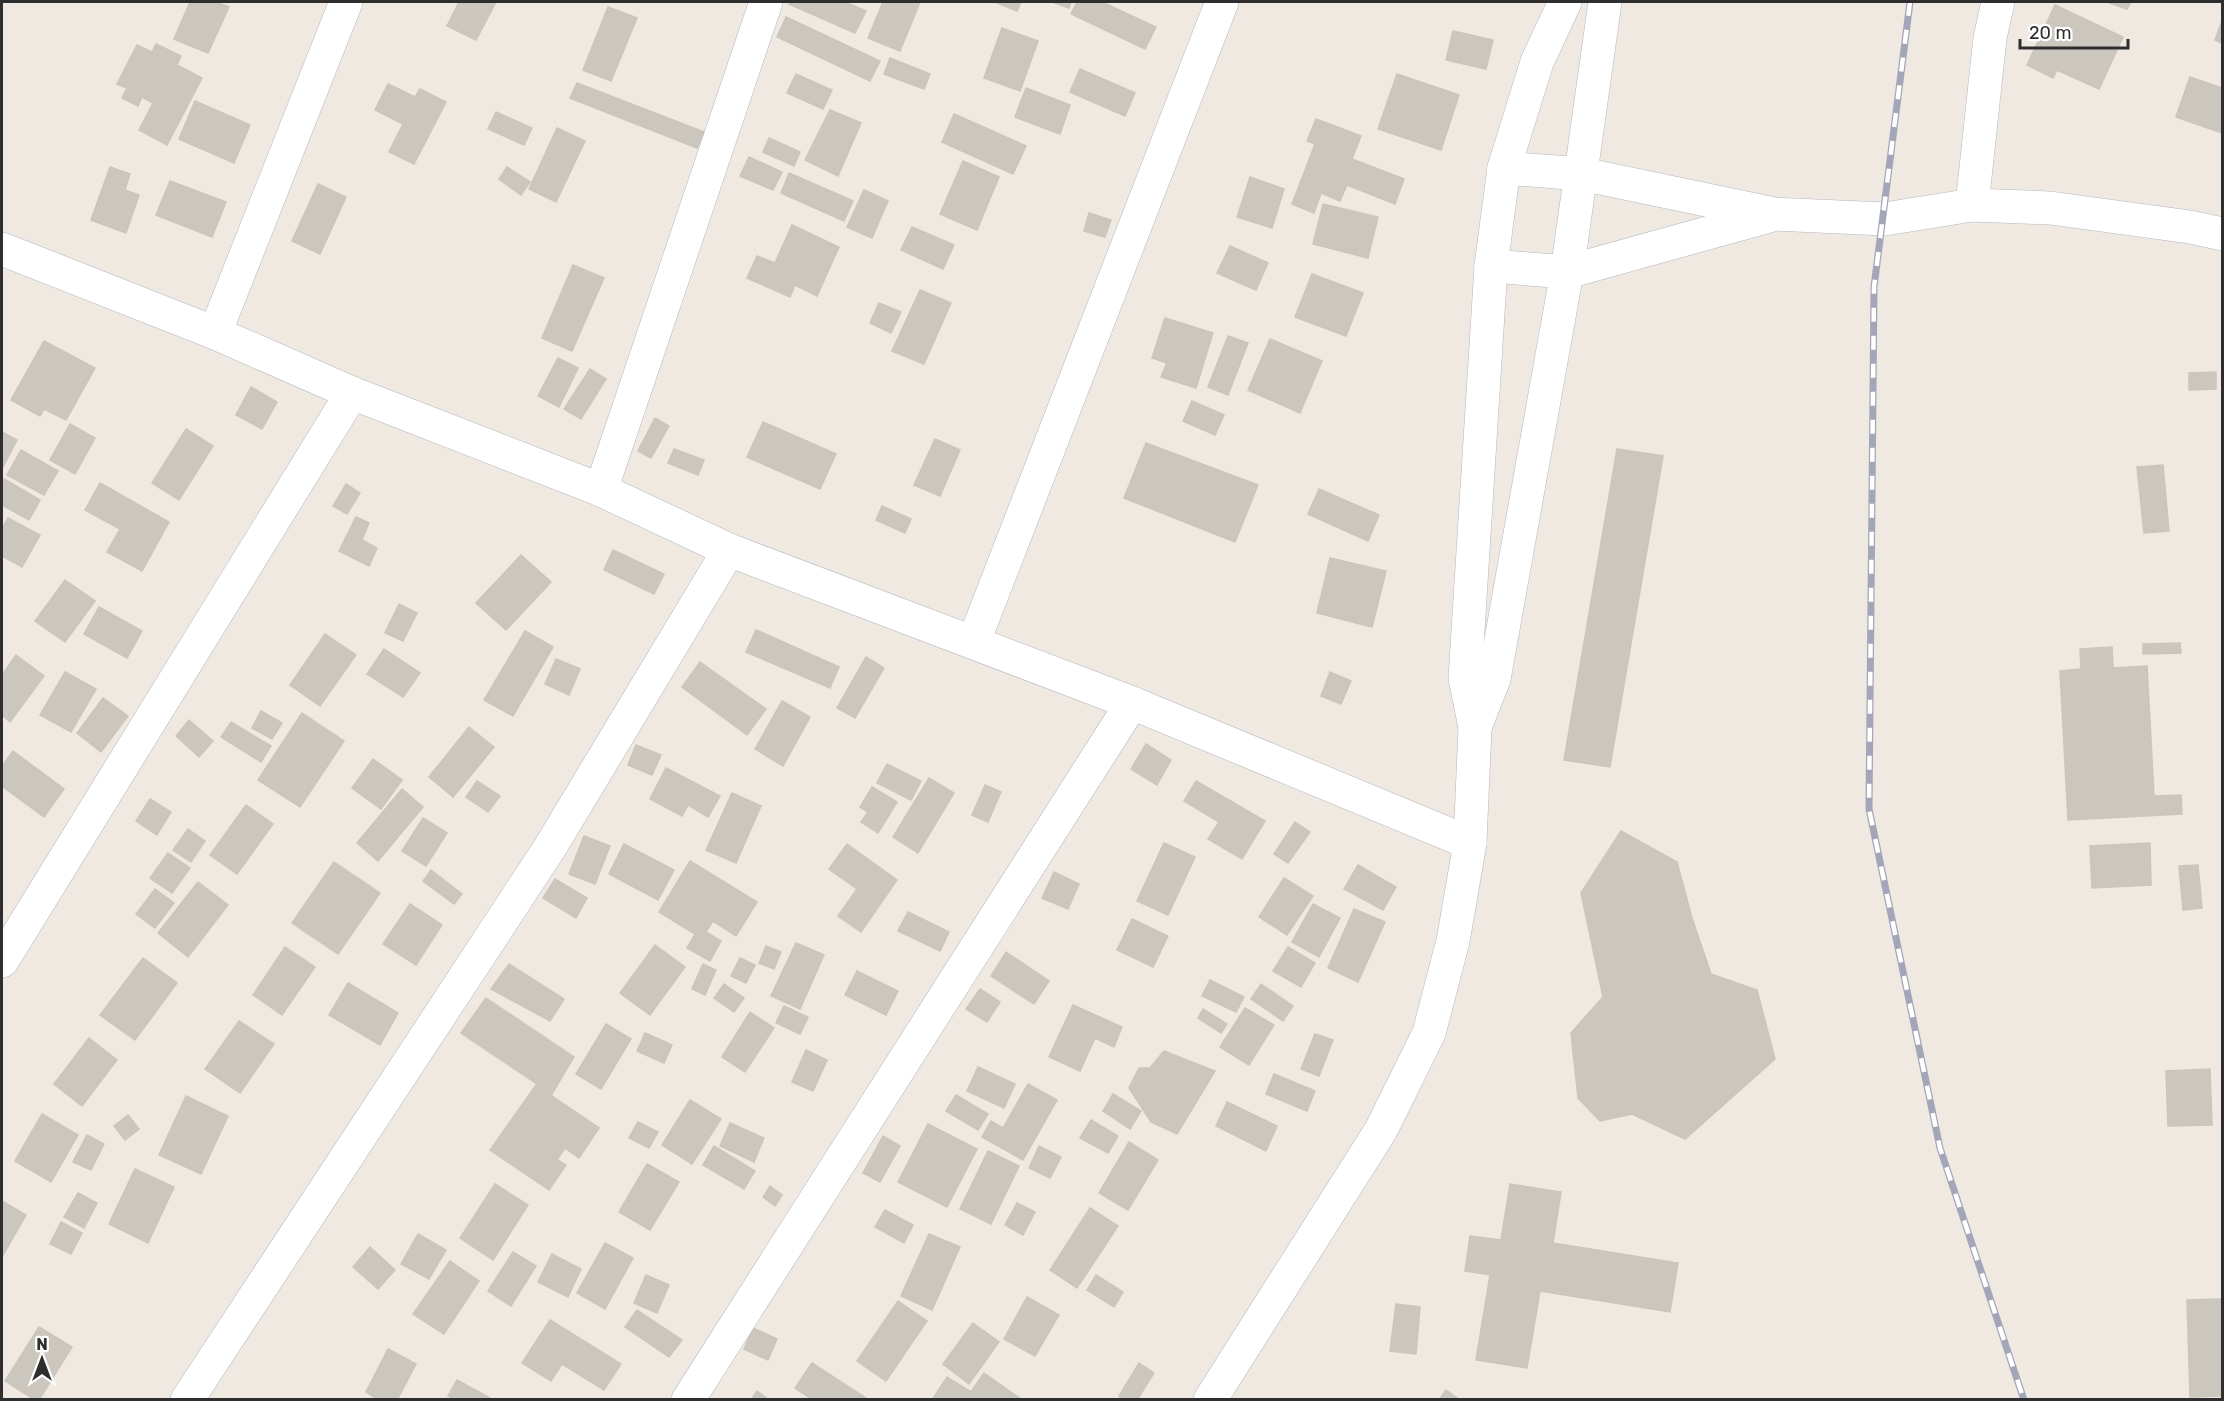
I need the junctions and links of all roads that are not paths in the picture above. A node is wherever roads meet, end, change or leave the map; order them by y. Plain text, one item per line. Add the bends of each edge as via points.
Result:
1 (346, 2) edge
2 (766, 2) edge
3 (1222, 2) edge
4 (1565, 2) edge
5 (1605, 2) edge
6 (1998, 2) edge
7 (1504, 168) junction
8 (1582, 174) junction
9 (1972, 205) junction
10 (1773, 214) junction
11 (2223, 234) edge
12 (2, 249) edge
13 (1491, 266) junction
14 (1567, 272) junction
15 (215, 333) junction
16 (352, 393) junction
17 (601, 490) junction
18 (729, 549) junction
19 (974, 641) junction
20 (1132, 703) junction
21 (1475, 727) junction
22 (1470, 843) junction
23 (2, 961) edge
24 (187, 1400) edge
25 (688, 1400) edge
26 (1210, 1400) edge

1 - 15 street
2 - 17 street
3 - 19 street
4 - 7 street via 1537,62
5 - 8 street
6 - 9 street via 1990,38
7 - 8 street
7 - 13 street
8 - 10 street
8 - 14 street
9 - 10 street via 1885,219
9 - 11 street via 2050,208
10 - 14 street
12 - 15 street
13 - 14 street
13 - 21 street via 1465,678
14 - 21 street via 1494,679
15 - 16 street
16 - 17 street
16 - 23 street
17 - 18 street
18 - 19 street
18 - 24 street via 549,849
19 - 20 street
20 - 22 street
20 - 25 street
21 - 22 street
22 - 26 street via 1454,940 1429,1033 1381,1130

